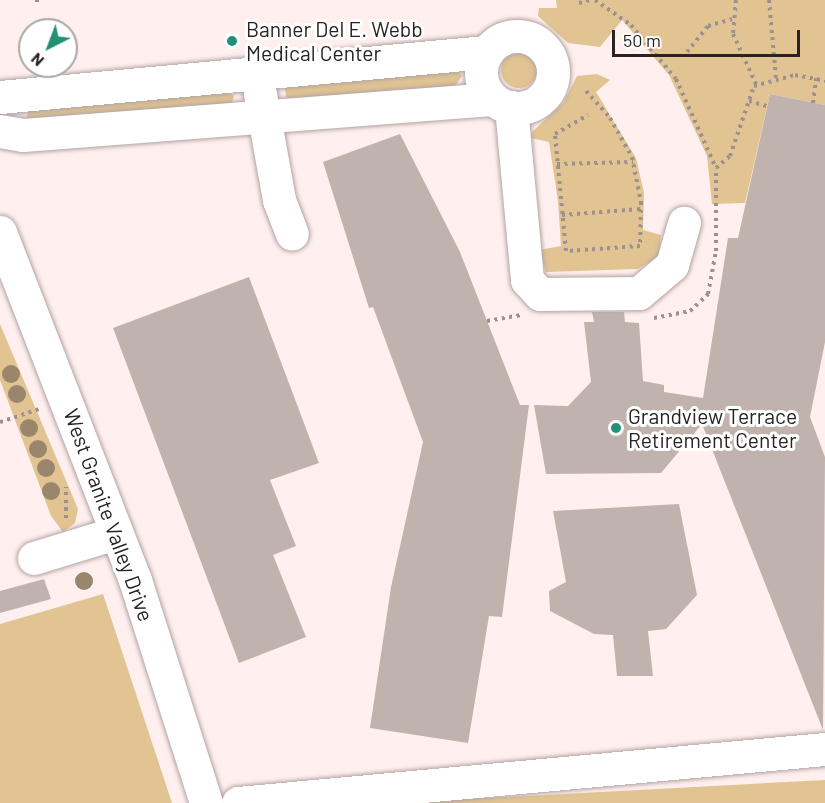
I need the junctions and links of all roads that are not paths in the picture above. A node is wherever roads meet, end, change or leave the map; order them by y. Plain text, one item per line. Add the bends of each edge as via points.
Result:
1 (487, 52) junction
2 (257, 72) junction
3 (0, 97) edge
4 (502, 103) junction
5 (263, 116) junction
6 (0, 130) edge
7 (684, 223) dead end
8 (0, 232) edge
9 (292, 234) dead end
10 (116, 533) junction
11 (34, 558) dead end
12 (825, 749) edge
13 (206, 803) edge
14 (238, 803) edge

1 - 2 street
1 - 4 street via 482,79
1 - 4 street via 503,38 522,36 541,46 550,60 552,77 543,95 528,105
2 - 3 street
2 - 5 street
4 - 5 street
4 - 7 street via 526,280 540,294 639,293 672,265
5 - 6 street via 22,135
5 - 9 street via 279,200
8 - 10 street, West Granite Valley Drive via 53,405
10 - 11 street
10 - 13 street, West Granite Valley Drive
12 - 14 street

